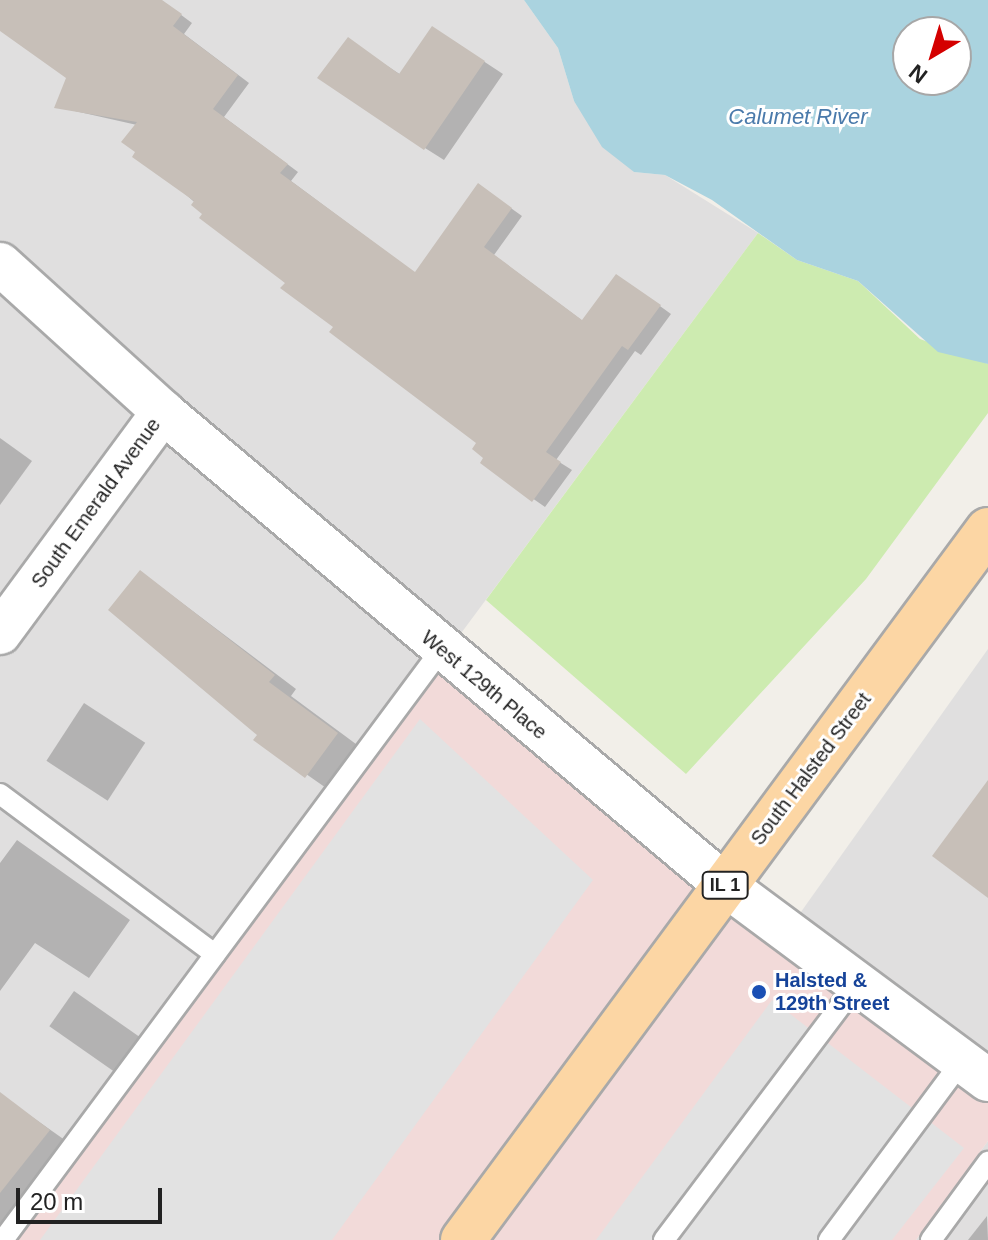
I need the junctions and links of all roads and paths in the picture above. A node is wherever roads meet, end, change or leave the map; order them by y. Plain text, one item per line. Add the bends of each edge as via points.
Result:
1 (0, 264) edge
2 (163, 412) junction
3 (988, 530) edge
4 (0, 633) edge
5 (441, 650) junction
6 (0, 794) edge
7 (725, 885) junction
8 (215, 954) junction
9 (858, 983) junction
10 (975, 1071) edge
11 (988, 1162) edge
12 (3, 1240) edge
13 (463, 1240) edge
14 (664, 1240) edge
15 (829, 1240) edge
16 (931, 1240) edge

1 - 2 street, West 129th Place
2 - 4 street, South Emerald Avenue
2 - 5 street, West 129th Place
3 - 7 main road, South Halsted Street / IL 1
5 - 7 street, West 129th Place
5 - 8 lane
6 - 8 lane
7 - 9 street, West 129th Place
7 - 13 main road, South Halsted Street / IL 1
8 - 12 lane
9 - 10 street, West 129th Place
9 - 14 lane
10 - 15 lane
11 - 16 lane

